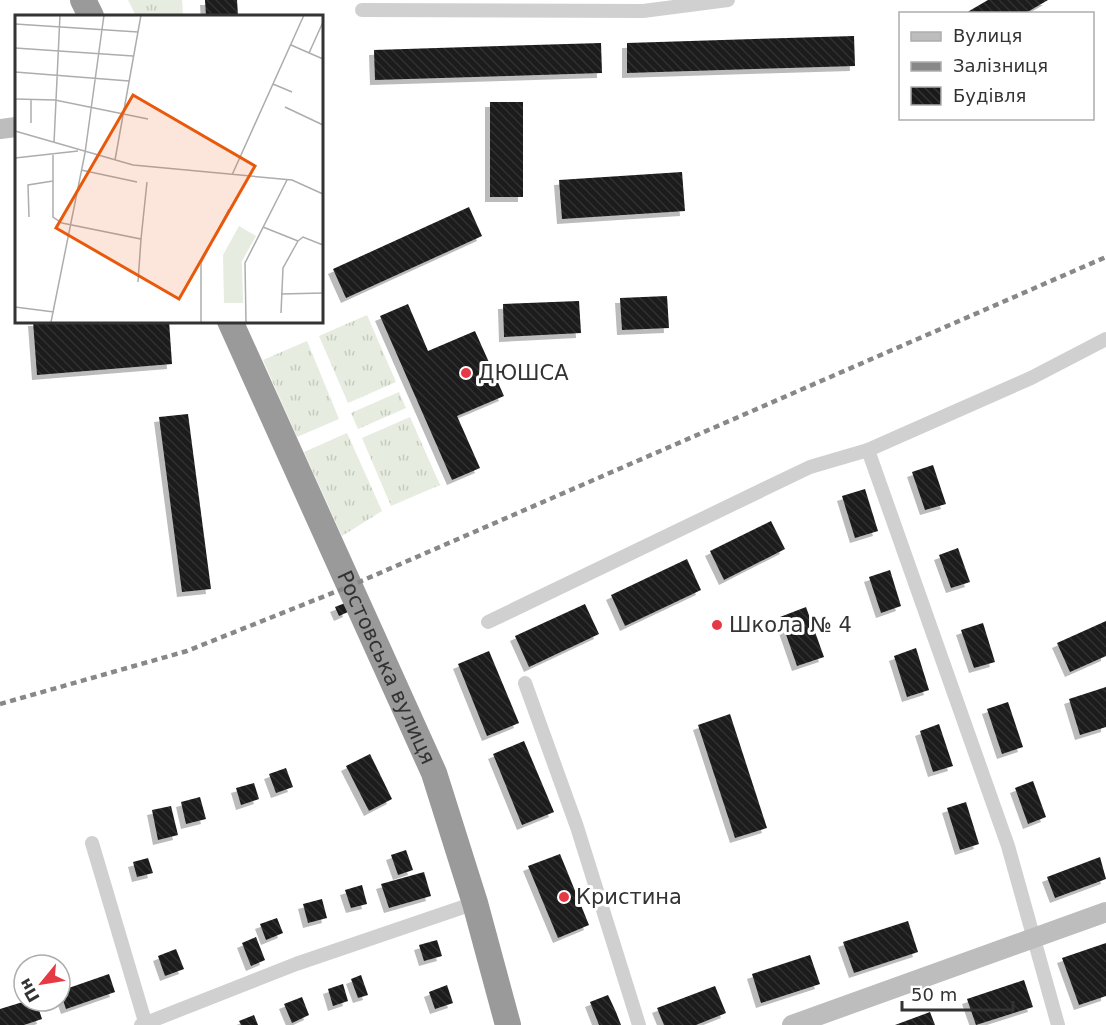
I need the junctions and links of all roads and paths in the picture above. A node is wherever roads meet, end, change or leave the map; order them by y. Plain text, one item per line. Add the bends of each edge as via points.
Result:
1 (83, 0) edge
2 (728, 0) edge
3 (362, 10) dead end
4 (90, 15) edge
5 (15, 127) edge
6 (0, 129) edge
7 (230, 322) edge
8 (1106, 339) edge
9 (868, 450) junction
10 (488, 622) dead end
11 (525, 683) dead end
12 (92, 843) dead end
13 (475, 903) junction
14 (1106, 912) edge
15 (1033, 937) junction
16 (144, 1024) edge
17 (508, 1025) edge
18 (639, 1025) edge
19 (792, 1025) edge
20 (1058, 1025) edge

1 - 4 highway
2 - 3 street via 643,11
5 - 6 street
7 - 13 highway, Ростовська вулиця via 434,773
8 - 9 street via 1031,378
9 - 10 street via 810,467
9 - 15 street via 993,802
11 - 18 street via 577,827
12 - 16 street
13 - 16 street via 296,964
13 - 17 highway, Ростовська вулиця
14 - 15 street
15 - 19 street
15 - 20 street

